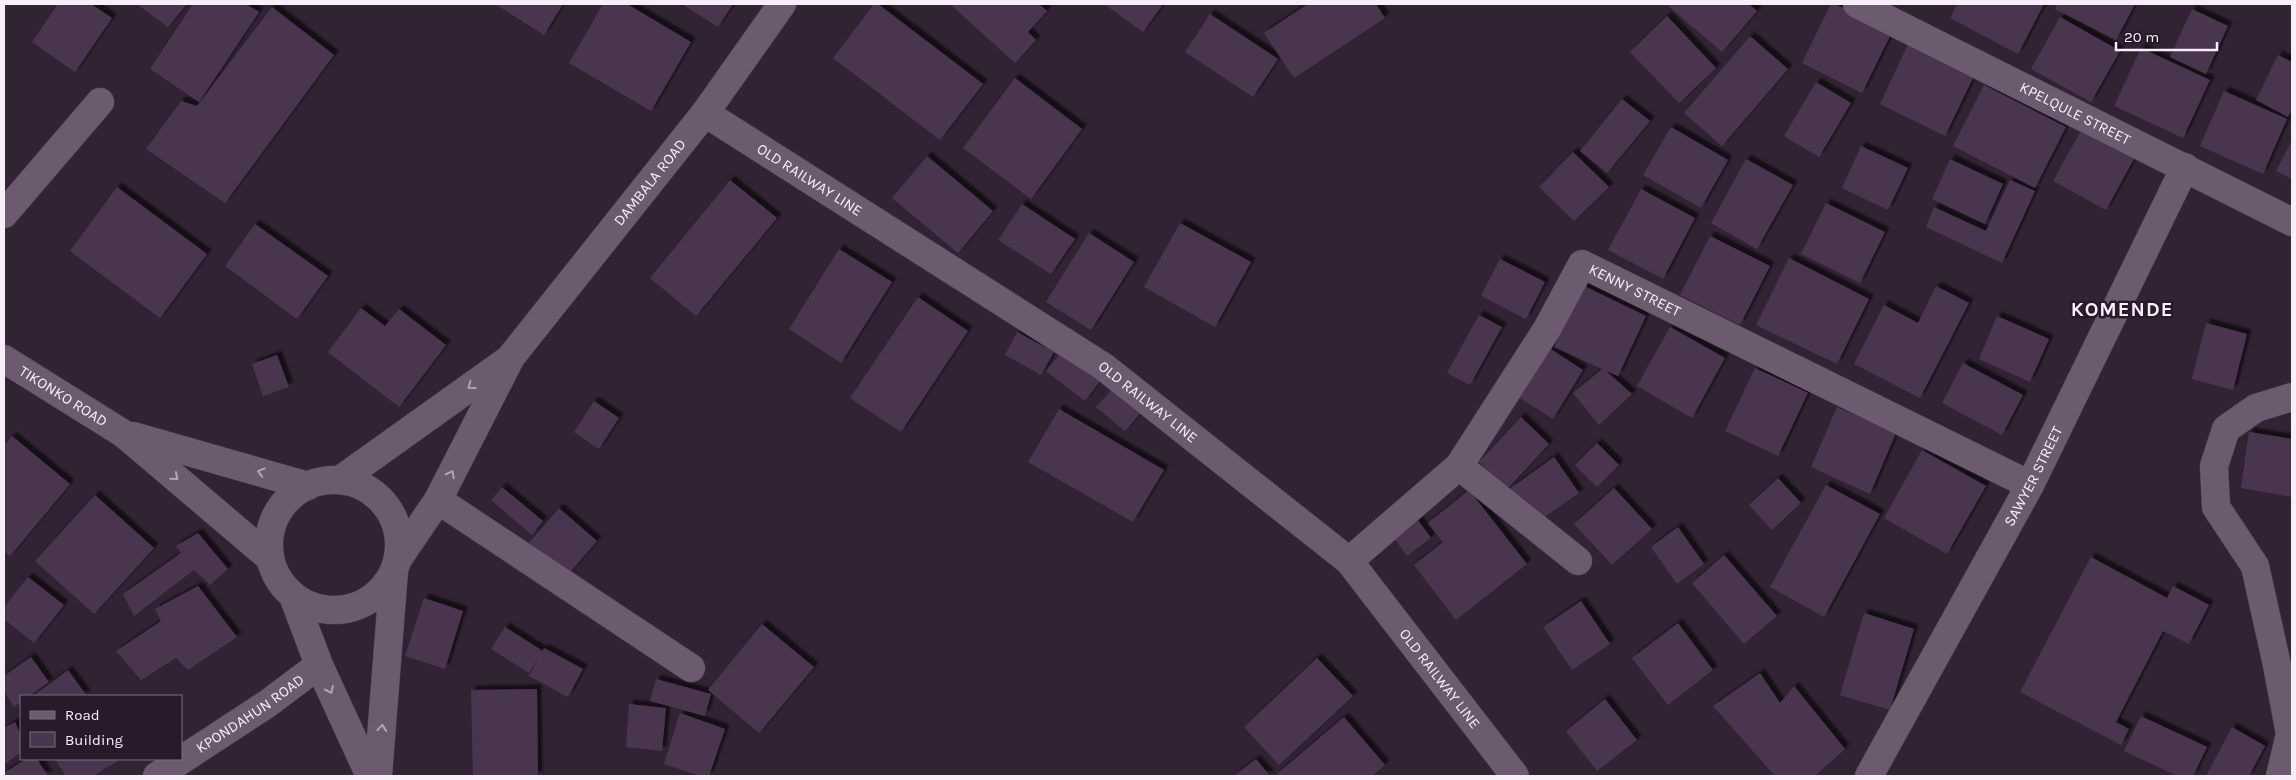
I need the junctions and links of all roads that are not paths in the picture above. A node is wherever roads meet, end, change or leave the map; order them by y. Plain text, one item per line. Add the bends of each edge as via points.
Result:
1 (782, 4) edge
2 (1857, 4) edge
3 (100, 102) dead end
4 (705, 113) junction
5 (2186, 168) junction
6 (4, 214) edge
7 (2292, 222) edge
8 (511, 357) junction
9 (4, 359) edge
10 (2292, 396) edge
11 (124, 434) junction
12 (1459, 466) junction
13 (340, 480) junction
14 (2030, 485) junction
15 (308, 486) junction
16 (438, 500) junction
17 (270, 558) junction
18 (1349, 561) junction
19 (1578, 561) dead end
20 (396, 565) junction
21 (293, 596) junction
22 (2282, 642) edge
23 (319, 665) junction
24 (691, 668) dead end
25 (181, 760) edge
26 (182, 760) edge
27 (157, 776) edge
28 (370, 776) edge
29 (378, 776) edge
30 (1515, 776) edge
31 (1869, 776) edge
32 (2280, 776) edge

1 - 4 street, DAMBALA ROAD
2 - 5 street, KPELQULE STREET
3 - 6 street
4 - 8 street, DAMBALA ROAD
4 - 18 street, OLD RAILWAY LINE via 1104,367
5 - 7 street, KPELQULE STREET
5 - 14 street, SAWYER STREET
8 -> 13 street, DAMBALA ROAD
16 -> 8 street, DAMBALA ROAD
9 - 11 street, TIKONKO ROAD
10 - 22 street via 2256,408 2226,429 2214,466 2216,507 2255,566
15 -> 11 street
11 -> 17 street
12 - 14 street, KENNY STREET via 1547,329 1582,264
12 - 18 street, KENNY STREET
12 - 19 street
13 - 15 street
13 - 20 street via 361,486 387,507 397,527 399,548
14 - 31 street, SAWYER STREET
15 - 17 street via 279,510 270,533
16 - 20 street, DAMBALA ROAD
16 - 24 street
17 - 21 street via 279,578
18 - 30 street, OLD RAILWAY LINE
20 - 21 street via 383,589 356,607 323,609
29 -> 20 street
21 - 23 street
22 - 32 street via 2290,734
23 - 26 street, KPONDAHUN ROAD via 267,704
23 -> 28 street
25 - 27 street, KPONDAHUN ROAD

